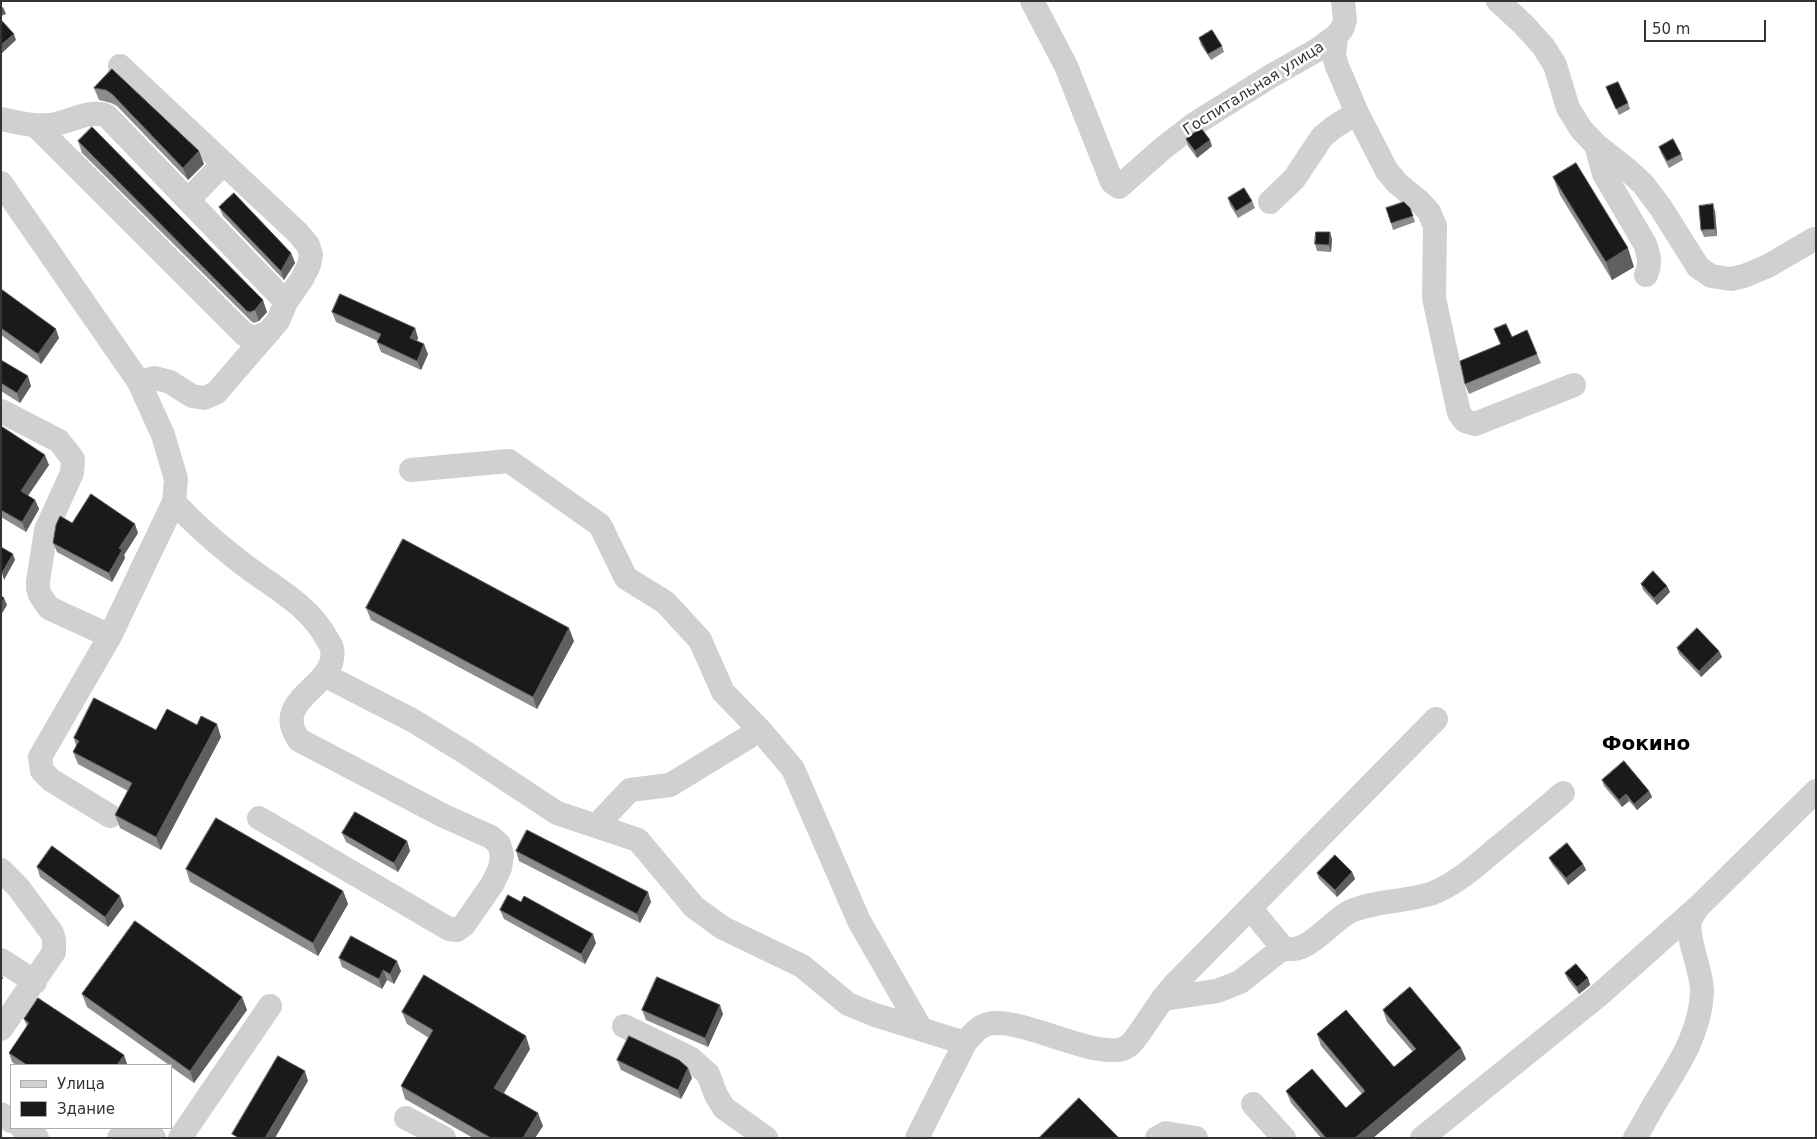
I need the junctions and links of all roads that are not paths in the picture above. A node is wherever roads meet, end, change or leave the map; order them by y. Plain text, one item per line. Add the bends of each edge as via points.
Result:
1 (1032, 1) edge
2 (1343, 1) edge
3 (1498, 1) edge
4 (1336, 36) junction
5 (120, 66) dead end
6 (1357, 113) junction
7 (1, 118) edge
8 (35, 125) junction
9 (1596, 145) junction
10 (224, 163) junction
11 (1, 183) edge
12 (188, 200) junction
13 (1270, 202) dead end
14 (1814, 239) dead end
15 (1646, 275) dead end
16 (286, 302) junction
17 (270, 331) junction
18 (139, 382) junction
19 (1574, 385) dead end
20 (1, 411) edge
21 (411, 470) dead end
22 (174, 502) junction
23 (110, 636) junction
24 (324, 675) junction
25 (1436, 719) dead end
26 (760, 730) junction
27 (1815, 792) edge
28 (1563, 793) dead end
29 (110, 816) dead end
30 (259, 818) dead end
31 (596, 826) junction
32 (1, 870) edge
33 (1699, 906) junction
34 (1250, 908) junction
35 (1283, 948) junction
36 (1, 960) edge
37 (35, 982) junction
38 (1162, 999) junction
39 (270, 1006) dead end
40 (624, 1026) dead end
41 (1, 1029) edge
42 (921, 1029) junction
43 (965, 1043) junction
44 (1253, 1104) dead end
45 (406, 1118) dead end
46 (24, 1129) edge
47 (37, 1138) edge
48 (119, 1138) edge
49 (154, 1138) edge
50 (180, 1138) edge
51 (444, 1138) edge
52 (766, 1138) edge
53 (917, 1138) edge
54 (1157, 1138) edge
55 (1196, 1138) edge
56 (1284, 1138) edge
57 (1422, 1138) edge
58 (1635, 1138) edge

1 - 4 street, Госпитальная улица via 1066,66 1112,182 1119,187 1193,125
2 - 4 street, Госпитальная улица via 1345,20
3 - 9 street via 1543,46 1555,65 1568,108 1580,129
4 - 6 street via 1334,56
5 - 10 street
6 - 13 street via 1322,137 1294,179
6 - 19 street via 1387,171 1429,212 1435,226 1434,298 1459,413 1465,421 1475,424
7 - 8 street
8 - 12 street via 48,126 100,113 107,116
8 - 17 street via 244,334 255,338
9 - 14 street via 1643,184 1666,214 1698,268 1711,276 1744,276
9 - 15 street via 1604,174 1645,244 1649,255
10 - 12 street
10 - 16 street via 308,245 311,255 309,266
11 - 18 street
12 - 16 street
16 - 17 street
17 - 18 street via 216,393 204,398 192,396 170,382 155,378
18 - 22 street via 163,436 176,478
20 - 23 street via 59,441 73,459 72,473 46,530 38,581 40,595 49,608
21 - 26 street via 509,460 600,525 626,578 664,602 700,640 723,692
22 - 23 street
22 - 24 street via 190,520 296,603 322,630 332,649 331,664
23 - 29 street via 40,758 42,771 51,780
24 - 30 street via 294,707 292,730 299,740 491,837 499,844 502,855 500,868 464,925 456,930 449,929
24 - 31 street via 412,720 557,813
25 - 34 street
26 - 31 street via 670,785 630,790
26 - 42 street via 793,769 859,921
27 - 33 street
28 - 35 street via 1460,880 1434,892 1349,912 1304,946 1291,950
31 - 42 street via 638,840 694,907 723,928 802,966 848,1004
32 - 37 street via 52,933 54,952
33 - 57 street via 1598,996
33 - 58 street via 1690,922 1702,993 1694,1030 1684,1056
34 - 35 street
34 - 38 street
35 - 38 street via 1240,982 1217,991
36 - 37 street
37 - 41 street
38 - 43 street via 1129,1046 1116,1052 1004,1023 988,1024 975,1030
39 - 50 street
40 - 52 street via 690,1058 708,1074 724,1108
42 - 43 street
43 - 53 street
44 - 56 street
45 - 51 street
46 - 47 street
48 - 49 street via 131,1129 143,1130
54 - 55 street via 1166,1133

